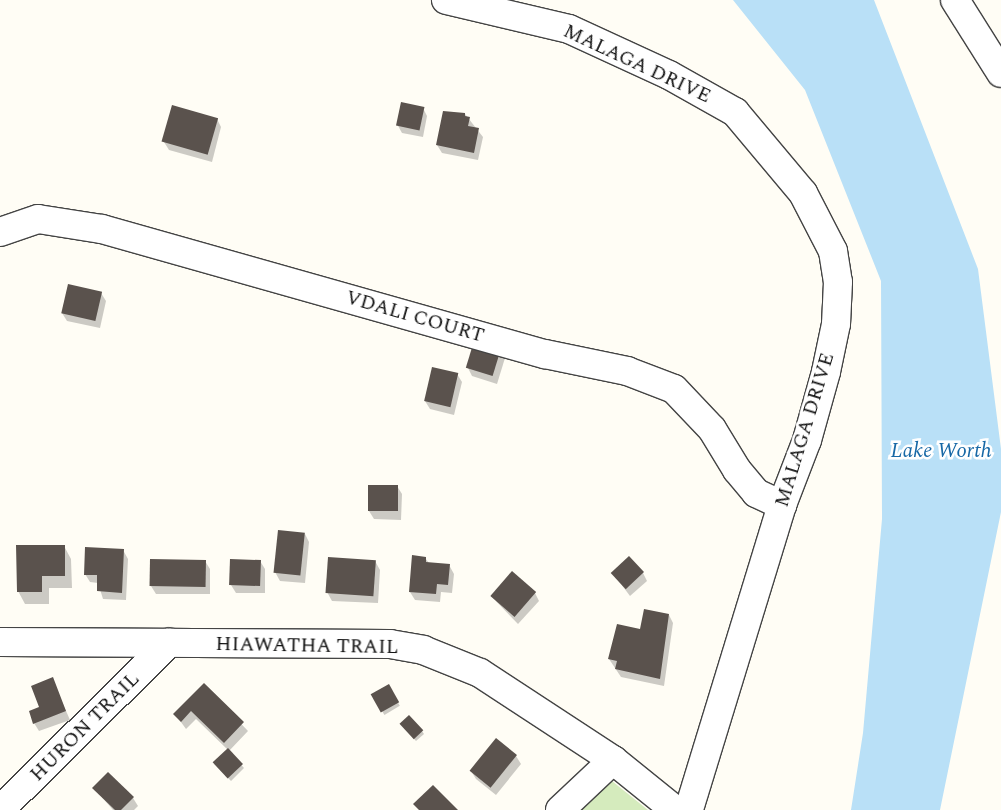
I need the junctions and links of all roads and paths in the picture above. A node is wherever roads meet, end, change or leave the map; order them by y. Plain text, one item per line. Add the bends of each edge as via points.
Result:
1 (446, 0) edge
2 (955, 0) edge
3 (1001, 73) edge
4 (0, 232) edge
5 (782, 505) junction
6 (0, 642) edge
7 (169, 644) junction
8 (613, 760) junction
9 (0, 810) edge
10 (560, 810) edge
11 (675, 810) edge
12 (689, 810) edge

1 - 5 street, MALAGA DRIVE via 569,29 669,75 735,112 803,193 833,251 838,282 836,324 806,440
2 - 3 street
4 - 5 street, VDALI COURT via 38,219 102,229 545,354 627,371 674,390 712,429 756,494
5 - 12 street, MALAGA DRIVE
6 - 7 street, HIAWATHA TRAIL
7 - 8 street, HIAWATHA TRAIL via 390,644 423,650 480,673
7 - 9 street, HURON TRAIL
8 - 10 street
8 - 11 street, HIAWATHA TRAIL

